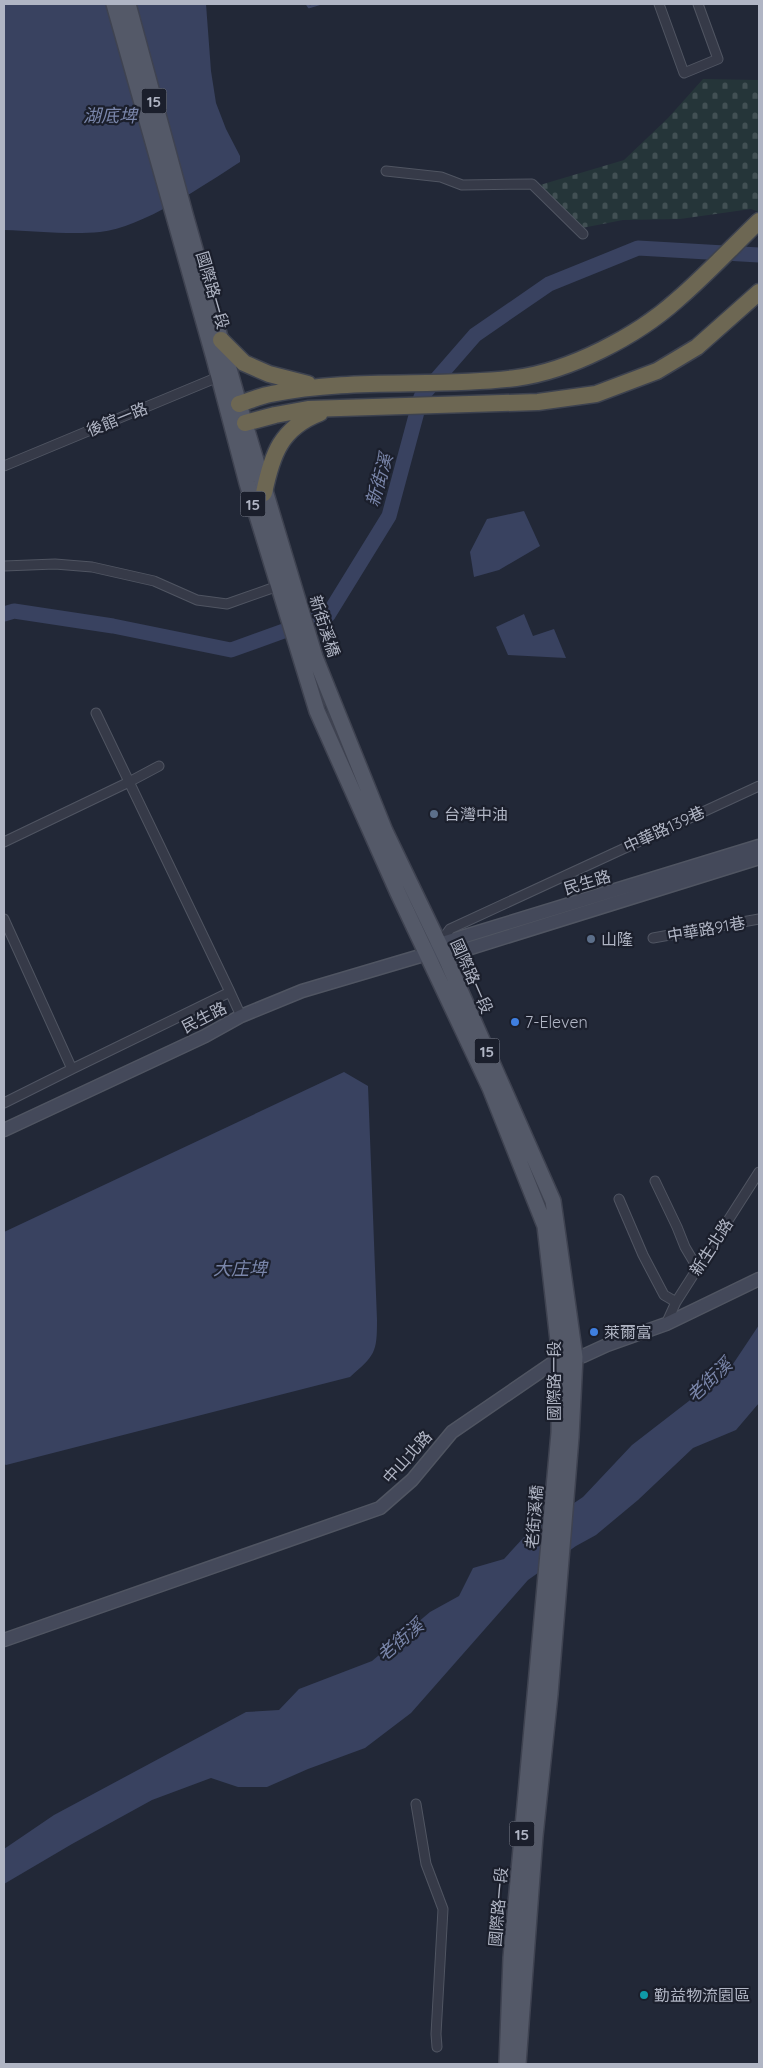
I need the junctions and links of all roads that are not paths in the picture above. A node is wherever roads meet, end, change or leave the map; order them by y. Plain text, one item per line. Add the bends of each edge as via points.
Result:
1 (114, 4) edge
2 (128, 4) edge
3 (659, 4) edge
4 (698, 4) edge
5 (386, 171) dead end
6 (759, 222) edge
7 (583, 234) dead end
8 (759, 292) edge
9 (221, 340) junction
10 (224, 374) junction
11 (331, 386) junction
12 (239, 404) junction
13 (331, 409) junction
14 (237, 422) junction
15 (4, 466) edge
16 (264, 493) junction
17 (4, 566) edge
18 (291, 578) joint
19 (278, 586) junction
20 (326, 684) joint
21 (309, 686) joint
22 (96, 713) dead end
23 (159, 766) dead end
24 (129, 782) junction
25 (759, 786) edge
26 (4, 842) edge
27 (759, 846) edge
28 (759, 858) edge
29 (4, 919) edge
30 (759, 919) edge
31 (653, 938) dead end
32 (442, 950) junction
33 (427, 954) junction
34 (230, 992) junction
35 (241, 1016) junction
36 (72, 1070) junction
37 (4, 1103) edge
38 (4, 1130) edge
39 (759, 1172) edge
40 (655, 1181) dead end
41 (619, 1199) dead end
42 (698, 1269) junction
43 (759, 1280) edge
44 (676, 1302) junction
45 (666, 1324) junction
46 (567, 1358) junction
47 (565, 1435) joint
48 (550, 1605) junction
49 (4, 1640) edge
50 (416, 1804) dead end
51 (437, 2047) dead end
52 (507, 2064) edge
53 (518, 2064) edge

1 - 10 main road, 國際路一段 / 15
2 - 9 main road, 國際路一段 / 15
3 - 4 street via 684,72 718,59
5 - 7 street via 441,177 462,185 532,184
6 - 11 highway via 677,301 618,340 587,356 516,378
8 - 13 highway via 697,347 657,372 596,394 538,402
9 - 10 main road, 國際路一段 / 15
9 - 11 highway via 244,363 262,372 302,383
10 - 12 main road, 國際路一段 / 15
10 - 14 main road, 國際路一段 / 15
10 - 15 street, 後館一路
11 - 12 highway via 269,394
12 - 14 main road
13 - 14 highway
13 - 16 highway via 296,425 284,438 276,450
14 - 16 main road, 國際路一段 / 15
14 - 19 main road, 國際路一段 / 15
16 - 18 main road, 國際路一段 / 15
17 - 19 street via 55,564 92,567 154,581 197,600 227,604
18 - 20 main road, 新街溪橋 / 15
19 - 21 main road, 新街溪橋 / 15
20 - 32 main road, 國際路一段 / 15 via 385,831
21 - 33 main road, 國際路一段 / 15 via 317,711
22 - 24 street
23 - 24 street
24 - 26 street
24 - 34 street
25 - 32 street, 中華路139巷 via 450,929
27 - 32 street, 民生路
28 - 32 street, 民生路
29 - 36 street
30 - 31 street, 中華路91巷
32 - 33 street, 民生路
32 - 46 main road, 國際路一段 / 15 via 553,1200
33 - 35 street, 民生路 via 302,991
33 - 46 main road, 國際路一段 / 15 via 490,1088 545,1226
34 - 35 street
34 - 36 street
35 - 38 street, 民生路
36 - 37 street
39 - 42 street, 新生北路
40 - 42 street
41 - 44 street via 664,1295
42 - 44 street, 新生北路
43 - 45 street, 中山北路
44 - 45 street, 新生北路
45 - 46 street, 中山北路 via 583,1356
46 - 47 main road, 國際路一段 / 15
46 - 49 street, 中山北路 via 452,1432 412,1480 380,1508
47 - 48 main road, 老街溪橋 / 15
48 - 52 main road, 國際路一段 / 15 via 511,1958
48 - 53 main road, 國際路一段 / 15 via 550,1694
50 - 51 street via 426,1864 444,1909

